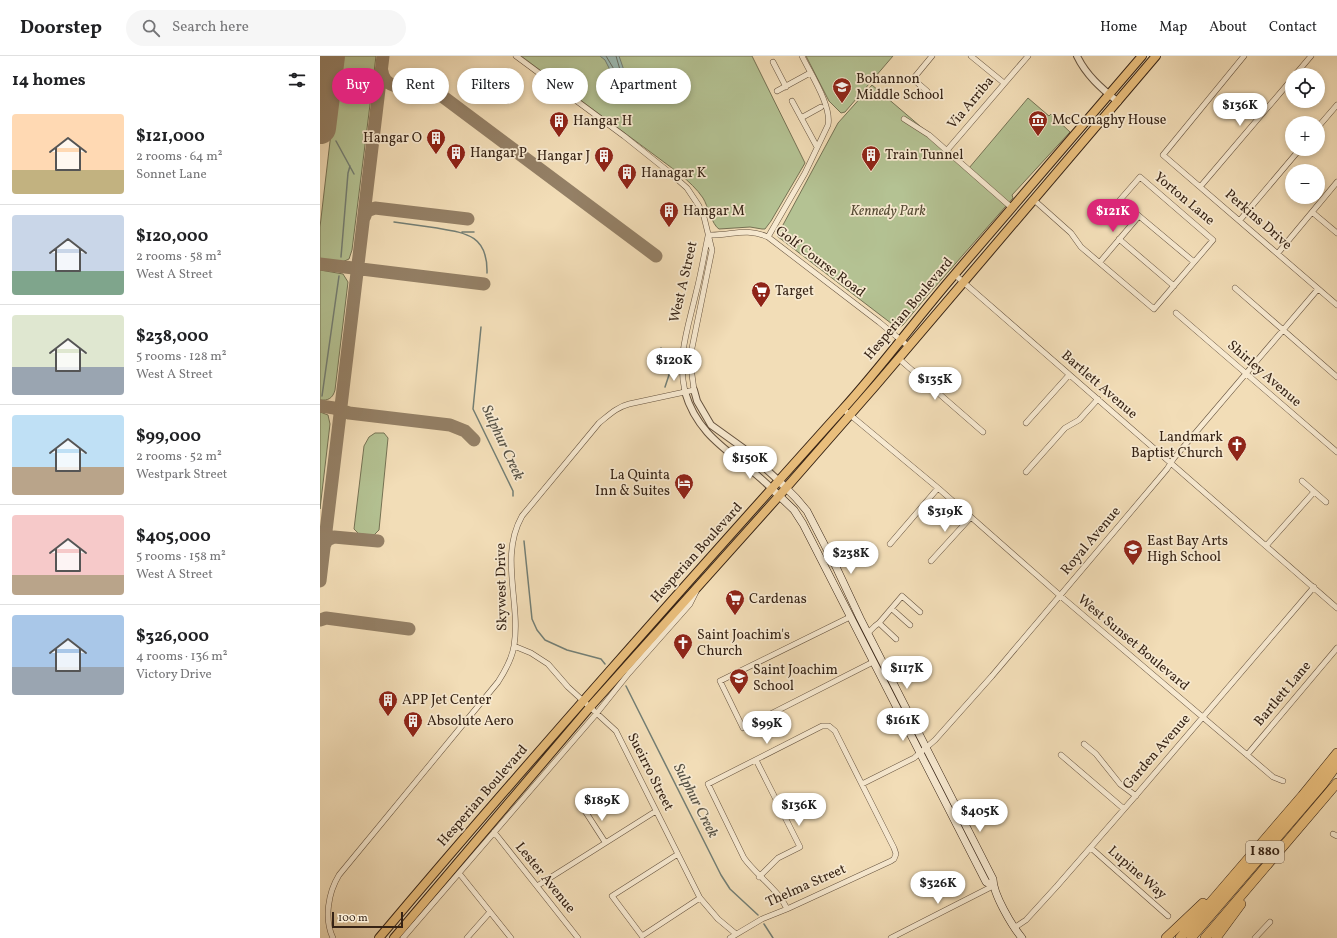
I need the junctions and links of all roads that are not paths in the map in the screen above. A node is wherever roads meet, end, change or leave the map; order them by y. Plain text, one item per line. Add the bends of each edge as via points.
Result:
1 (516, 56) edge
2 (802, 56) edge
3 (932, 56) edge
4 (972, 56) edge
5 (1028, 56) edge
6 (1077, 56) edge
7 (1142, 56) edge
8 (1156, 56) edge
9 (1244, 56) edge
10 (1311, 56) edge
11 (773, 62) dead end
12 (1301, 68) edge
13 (810, 73) junction
14 (1004, 83) junction
15 (786, 86) junction
16 (1285, 87) edge
17 (777, 91) dead end
18 (927, 91) dead end
19 (1109, 95) junction
20 (792, 101) dead end
21 (1118, 102) junction
22 (1337, 105) edge
23 (821, 107) dead end
24 (801, 118) junction
25 (1325, 119) edge
26 (904, 120) dead end
27 (817, 147) junction
28 (949, 148) dead end
29 (1294, 156) edge
30 (1052, 162) junction
31 (1049, 182) junction
32 (1337, 182) edge
33 (1200, 187) junction
34 (1034, 200) junction
35 (1012, 208) junction
36 (1312, 212) junction
37 (1139, 216) junction
38 (1240, 220) junction
39 (1337, 233) edge
40 (708, 235) junction
41 (768, 236) junction
42 (1119, 239) junction
43 (1278, 253) junction
44 (1100, 262) junction
45 (1194, 262) junction
46 (954, 274) junction
47 (963, 283) junction
48 (1174, 286) junction
49 (1235, 288) dead end
50 (1318, 289) junction
51 (1337, 305) edge
52 (1176, 313) dead end
53 (1283, 330) junction
54 (900, 339) junction
55 (908, 346) junction
56 (898, 358) junction
57 (1246, 374) junction
58 (1069, 375) junction
59 (1337, 377) edge
60 (694, 390) junction
61 (685, 392) junction
62 (1098, 399) junction
63 (843, 409) junction
64 (850, 414) junction
65 (1026, 423) dead end
66 (983, 432) dead end
67 (1337, 452) edge
68 (1171, 463) junction
69 (1026, 472) dead end
70 (779, 481) junction
71 (1302, 481) dead end
72 (786, 488) junction
73 (938, 488) junction
74 (772, 489) junction
75 (1314, 492) junction
76 (779, 496) junction
77 (1326, 502) dead end
78 (971, 517) junction
79 (890, 544) dead end
80 (1266, 546) junction
81 (931, 561) dead end
82 (824, 565) junction
83 (837, 569) junction
84 (1314, 587) junction
85 (1060, 596) junction
86 (1337, 608) edge
87 (892, 609) junction
88 (920, 612) dead end
89 (850, 617) junction
90 (860, 618) junction
91 (879, 623) junction
92 (910, 625) dead end
93 (868, 633) junction
94 (896, 639) dead end
95 (514, 646) junction
96 (1337, 648) edge
97 (873, 662) junction
98 (583, 701) junction
99 (594, 710) junction
100 (1203, 717) junction
101 (1084, 744) dead end
102 (926, 747) junction
103 (1337, 752) edge
104 (919, 753) junction
105 (1061, 754) dead end
106 (1247, 755) junction
107 (756, 760) junction
108 (1337, 765) edge
109 (1283, 781) dead end
110 (1337, 782) edge
111 (862, 784) junction
112 (1136, 796) junction
113 (1124, 809) junction
114 (585, 811) dead end
115 (656, 811) junction
116 (494, 832) junction
117 (605, 842) junction
118 (1091, 848) junction
119 (1281, 850) junction
120 (678, 854) junction
121 (459, 873) junction
122 (759, 877) junction
123 (537, 886) junction
124 (993, 886) junction
125 (1217, 895) junction
126 (700, 898) junction
127 (787, 909) junction
128 (490, 912) junction
129 (1168, 916) dead end
130 (1270, 922) dead end
131 (1014, 928) junction
132 (736, 934) junction
133 (333, 938) edge
134 (379, 938) edge
135 (394, 938) edge
136 (403, 938) edge
137 (467, 938) edge
138 (511, 938) edge
139 (578, 938) edge
140 (730, 938) edge
141 (891, 938) edge
142 (1016, 938) edge
143 (1022, 938) edge
144 (1166, 938) edge
145 (1180, 938) edge
146 (1191, 938) edge
147 (1204, 938) edge
148 (1216, 938) edge
149 (1255, 938) edge

1 - 40 street via 624,136 687,188 704,217
2 - 13 street
3 - 18 street via 913,79
4 - 14 street
5 - 14 street, Via Arriba
6 - 19 street via 1086,73
7 - 19 main road, Hesperian Boulevard
8 - 21 main road, Hesperian Boulevard
9 - 33 street, Perkins Drive via 1163,155
10 - 12 street
11 - 15 street
13 - 15 street
13 - 27 street via 826,104 829,116 828,125
14 - 28 street, Via Arriba
15 - 17 street
16 - 33 street
19 - 21 street
19 - 30 main road, Hesperian Boulevard
20 - 24 street
21 - 31 main road, Hesperian Boulevard
22 - 25 street
23 - 24 street
24 - 27 street
26 - 35 street via 929,135
27 - 41 street via 805,173
29 - 38 street
30 - 31 main road via 1048,172
30 - 35 main road, Hesperian Boulevard
31 - 34 main road, Hesperian Boulevard
32 - 36 street
33 - 38 street, Perkins Drive
34 - 44 street via 1071,233 1081,247
34 - 47 main road, Hesperian Boulevard
35 - 46 main road, Hesperian Boulevard
36 - 39 street
36 - 43 street
37 - 42 street
37 - 45 street
37 - 45 street, Yorton Lane via 1120,200 1140,177 1213,240
38 - 43 street, Perkins Drive
40 - 41 street, Golf Course Road via 749,231
40 - 60 street, West A Street via 712,250 711,262 692,348
40 - 61 street, West A Street via 683,348 681,370
41 - 54 street, Golf Course Road
42 - 44 street
42 - 48 street
43 - 50 street, Perkins Drive
44 - 48 street via 1154,309
45 - 48 street
46 - 47 street, Bartlett Avenue
46 - 54 main road, Hesperian Boulevard
47 - 55 main road, Hesperian Boulevard
47 - 58 street, Bartlett Avenue
49 - 53 street
50 - 51 street, Perkins Drive
50 - 53 street, Royal Avenue
52 - 57 street, Shirley Avenue
53 - 57 street, Royal Avenue
53 - 59 street
54 - 55 street, Golf Course Road
54 - 63 main road, Hesperian Boulevard
55 - 56 main road, Hesperian Boulevard
56 - 64 main road, Hesperian Boulevard
56 - 66 street
57 - 67 street, Shirley Avenue
57 - 68 street, Royal Avenue
58 - 62 street, Bartlett Avenue
58 - 65 street
60 - 61 street, Skywest Drive
60 - 70 street, West A Street via 701,408 712,425 743,448
61 - 74 street, West A Street via 693,415 706,433
61 - 95 street, Skywest Drive via 629,404 612,412 599,423 524,513 514,533 511,551 516,617
62 - 68 street, Bartlett Avenue
62 - 69 street via 1079,420 1065,428
63 - 64 street, West Sunset Boulevard
63 - 70 main road, Hesperian Boulevard
64 - 72 main road, Hesperian Boulevard
64 - 73 street, West Sunset Boulevard
68 - 80 street, Bartlett Avenue
68 - 85 street, Royal Avenue
70 - 72 main road, West A Street
70 - 74 main road, Hesperian Boulevard
71 - 75 street
72 - 76 main road, Hesperian Boulevard
72 - 83 main road, West A Street via 807,511
73 - 78 street, West Sunset Boulevard
73 - 79 street
74 - 76 main road, West A Street
74 - 98 main road, Hesperian Boulevard
75 - 77 street
75 - 80 street
76 - 82 main road, West A Street via 798,516
76 - 99 main road, Hesperian Boulevard
78 - 81 street
78 - 85 street, West Sunset Boulevard
80 - 84 street, Bartlett Avenue
82 - 83 main road
82 - 89 main road, West A Street
83 - 90 main road, West A Street
84 - 86 street, Bartlett Avenue
84 - 100 street, Garden Avenue
85 - 100 street, West Sunset Boulevard
85 - 102 street, Royal Avenue via 985,684
87 - 88 street via 902,596
87 - 91 street
87 - 92 street
89 - 90 main road
89 - 97 main road, West A Street
89 - 97 street via 720,681 743,728
90 - 93 main road, West A Street
91 - 93 street
91 - 94 street
93 - 102 main road, West A Street
95 - 98 street, Sueirro Street via 548,664
95 - 133 street, Skywest Drive via 508,665 498,682 339,874 331,893 329,912
96 - 106 street, Bartlett Lane
97 - 104 main road, West A Street
98 - 99 street, Sueirro Street
98 - 134 main road, Hesperian Boulevard
99 - 115 street, Sueirro Street via 616,731
99 - 116 street, Hesperian Boulevard
99 - 135 main road, Hesperian Boulevard
100 - 106 street, West Sunset Boulevard
100 - 112 street, Garden Avenue
101 - 112 street via 1096,754 1120,784
102 - 104 street, Royal Avenue
102 - 124 main road, West A Street via 993,879
103 - 125 highway, I 880
104 - 111 street, Royal Avenue via 914,758
104 - 124 main road, West A Street via 986,882
105 - 113 street
106 - 109 street, West Sunset Boulevard via 1273,777
107 - 111 street via 822,726 830,726
107 - 122 street via 800,847 778,858
107 - 122 street via 708,784 744,858
108 - 146 highway, I 880
110 - 119 highway, I 880
111 - 127 street, Thelma Street via 894,848 894,859
112 - 113 street, Garden Avenue
113 - 118 street, Garden Avenue
114 - 117 street
115 - 117 street
115 - 120 street, Sueirro Street
116 - 121 street, Hesperian Boulevard
116 - 123 street, Lester Avenue
117 - 123 street
118 - 129 street, Lupine Way
118 - 131 street, Garden Avenue via 1026,920
119 - 147 highway, I 880
119 - 148 highway
120 - 126 street, Sueirro Street
120 - 126 street via 612,896 642,936
121 - 128 street
121 - 136 street, Hesperian Boulevard
122 - 127 street via 778,894
123 - 139 street, Lester Avenue
124 - 131 main road, West A Street
124 - 141 street
125 - 144 highway via 1203,903
125 - 145 highway, I 880
126 - 132 street, Sueirro Street via 718,919
127 - 132 street, Thelma Street via 762,919
128 - 137 street
128 - 138 street
130 - 149 street
131 - 142 main road, West A Street
131 - 143 main road, West A Street
132 - 140 street, Thelma Street

